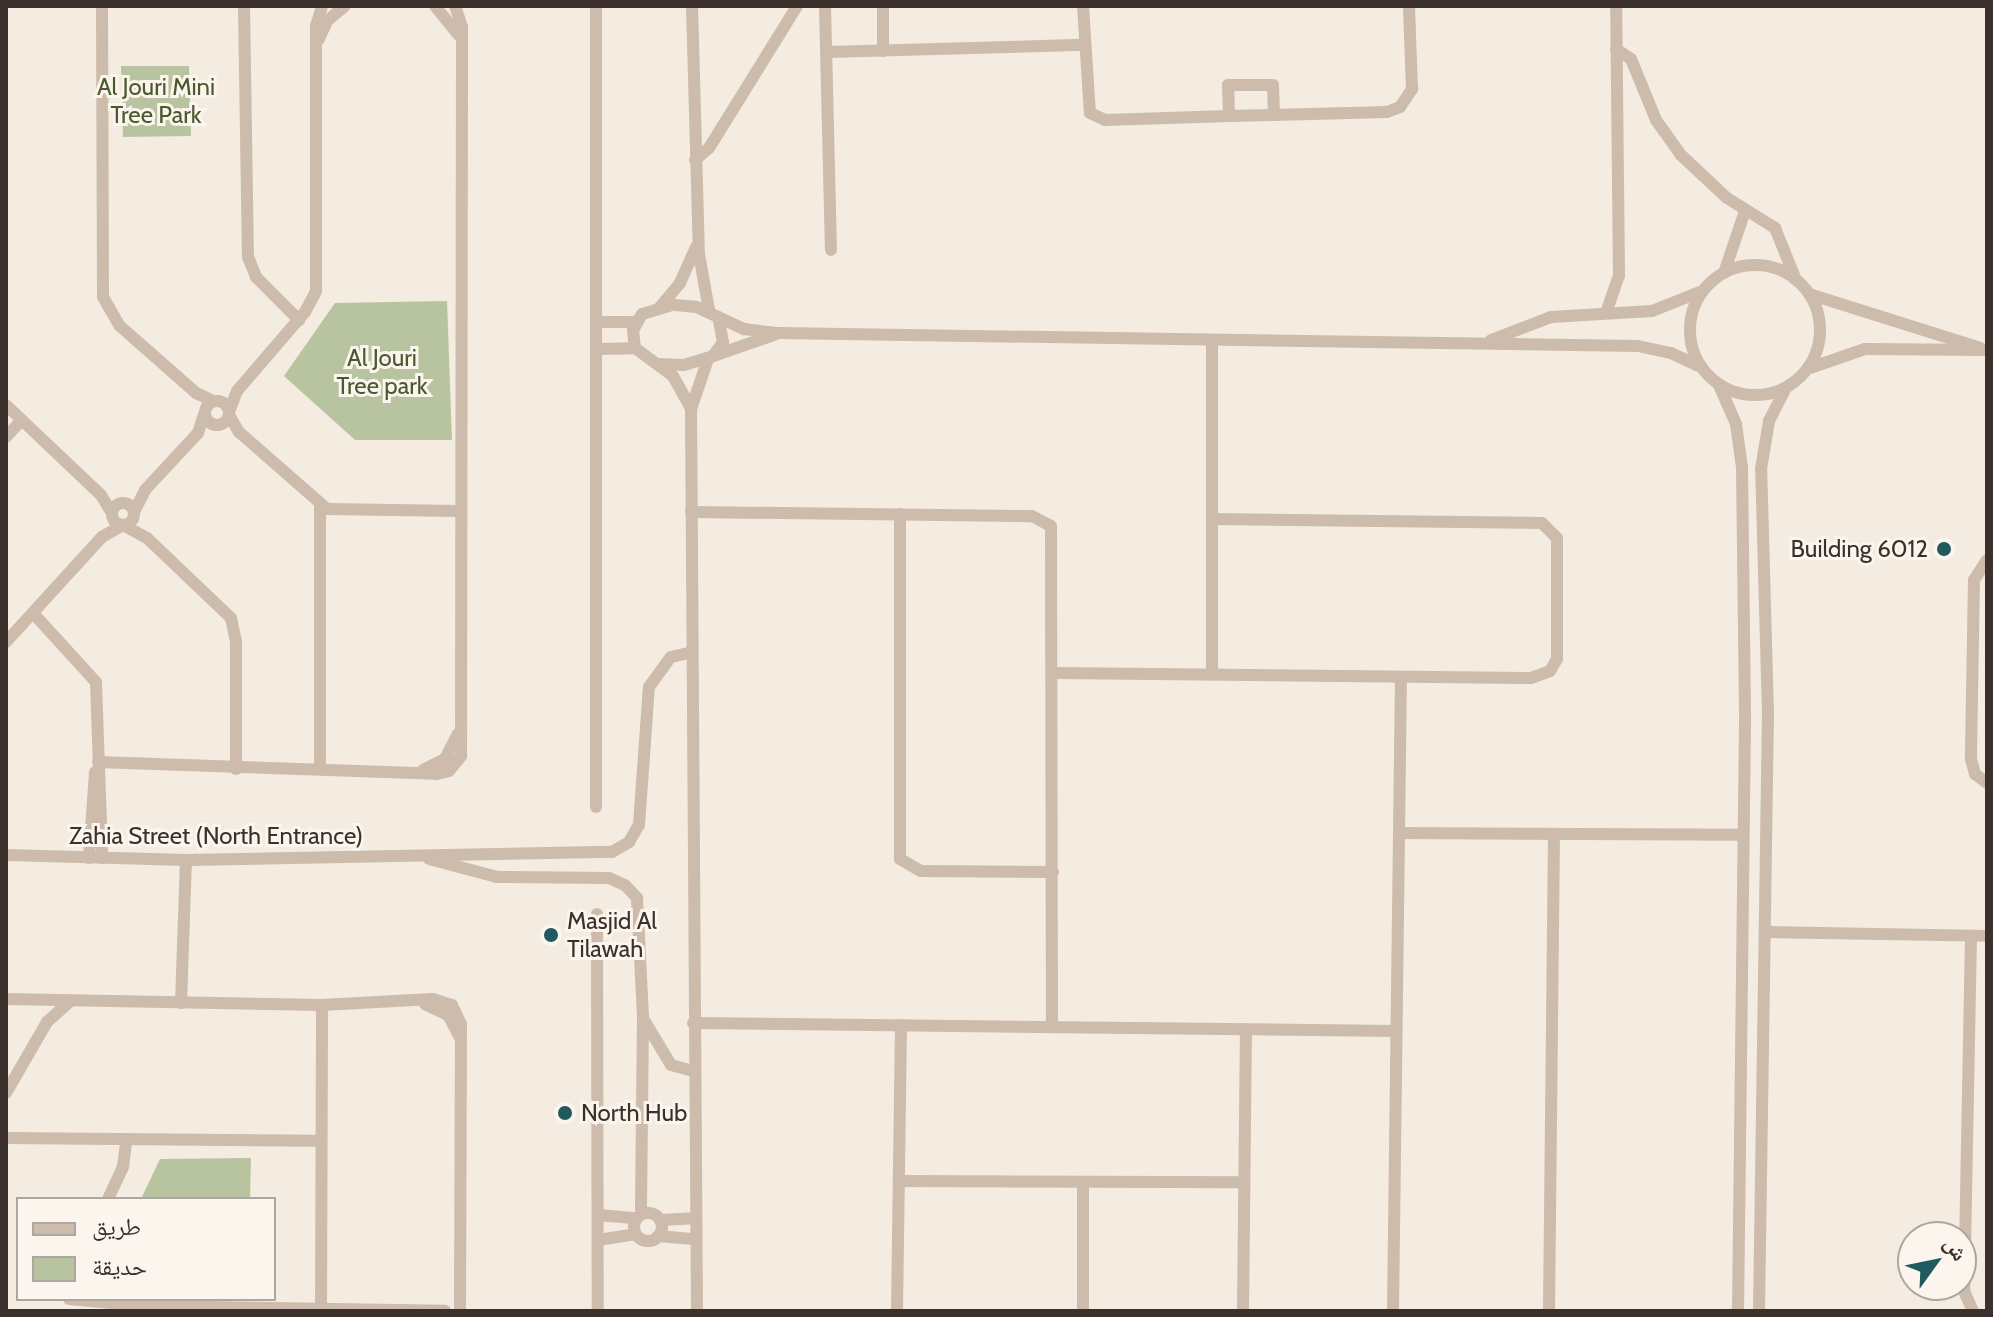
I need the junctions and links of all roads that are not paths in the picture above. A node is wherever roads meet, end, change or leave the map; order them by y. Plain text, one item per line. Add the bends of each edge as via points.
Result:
1 (102, 6) edge
2 (244, 6) edge
3 (322, 6) edge
4 (345, 6) edge
5 (435, 6) edge
6 (455, 6) edge
7 (596, 6) edge
8 (692, 6) edge
9 (797, 6) edge
10 (825, 6) edge
11 (883, 6) edge
12 (1083, 6) edge
13 (1409, 6) edge
14 (1616, 6) edge
15 (460, 39) junction
16 (318, 42) junction
17 (1084, 45) junction
18 (1616, 49) junction
19 (883, 51) junction
20 (827, 52) junction
21 (1274, 115) junction
22 (1229, 116) junction
23 (695, 160) junction
24 (1745, 211) junction
25 (698, 241) junction
26 (831, 250) dead end
27 (1724, 273) junction
28 (1796, 280) junction
29 (1703, 290) junction
30 (1809, 294) junction
31 (660, 307) junction
32 (1606, 313) junction
33 (713, 314) junction
34 (299, 320) junction
35 (596, 322) junction
36 (636, 322) junction
37 (778, 333) junction
38 (1212, 341) junction
39 (1488, 342) junction
40 (635, 348) junction
41 (596, 349) junction
42 (1985, 350) edge
43 (711, 357) junction
44 (658, 364) junction
45 (1701, 367) junction
46 (1806, 371) junction
47 (1719, 385) junction
48 (1786, 388) junction
49 (237, 391) junction
50 (6, 405) edge
51 (209, 407) junction
52 (691, 409) junction
53 (229, 414) junction
54 (21, 421) junction
55 (218, 425) junction
56 (239, 432) junction
57 (198, 433) junction
58 (6, 437) edge
59 (320, 506) junction
60 (123, 510) junction
61 (458, 511) junction
62 (691, 512) junction
63 (900, 514) junction
64 (1212, 519) junction
65 (123, 526) junction
66 (102, 537) junction
67 (147, 538) junction
68 (1987, 560) edge
69 (33, 613) junction
70 (6, 642) edge
71 (692, 652) junction
72 (1055, 673) junction
73 (1212, 674) junction
74 (1401, 677) junction
75 (98, 762) junction
76 (236, 769) junction
77 (320, 769) junction
78 (1987, 783) edge
79 (596, 807) dead end
80 (1399, 833) junction
81 (1554, 834) junction
82 (1743, 835) junction
83 (591, 854) junction
84 (6, 855) edge
85 (511, 855) junction
86 (95, 858) junction
87 (426, 858) junction
88 (182, 860) junction
89 (1053, 872) junction
90 (508, 878) junction
91 (589, 878) junction
92 (597, 914) dead end
93 (1765, 932) junction
94 (1971, 936) junction
95 (1987, 936) edge
96 (6, 999) edge
97 (29, 1001) junction
98 (69, 1002) junction
99 (181, 1003) junction
100 (322, 1005) junction
101 (643, 1017) junction
102 (693, 1023) junction
103 (901, 1025) junction
104 (1052, 1027) junction
105 (1246, 1029) junction
106 (43, 1031) junction
107 (1396, 1031) junction
108 (693, 1071) junction
109 (6, 1093) edge
110 (6, 1138) edge
111 (319, 1141) junction
112 (126, 1143) junction
113 (899, 1181) junction
114 (1244, 1182) junction
115 (1083, 1184) junction
116 (109, 1197) edge
117 (598, 1215) junction
118 (639, 1216) junction
119 (694, 1218) junction
120 (660, 1220) junction
121 (636, 1234) junction
122 (658, 1236) junction
123 (694, 1239) junction
124 (598, 1240) junction
125 (694, 1259) junction
126 (81, 1301) edge
127 (321, 1308) junction
128 (445, 1311) edge
129 (460, 1311) edge
130 (598, 1311) edge
131 (691, 1311) edge
132 (697, 1311) edge
133 (897, 1311) edge
134 (1083, 1311) edge
135 (1243, 1311) edge
136 (1393, 1311) edge
137 (1549, 1311) edge
138 (1738, 1311) edge
139 (1759, 1311) edge
140 (1973, 1311) edge

1 - 51 street via 103,297 114,320
2 - 34 street via 248,257 256,277
3 - 16 street via 316,21
4 - 16 street via 327,21
5 - 15 street via 450,19
6 - 15 street
7 - 35 street
8 - 23 street
9 - 23 street via 709,148
10 - 20 street
11 - 19 street
12 - 17 street
13 - 21 street via 1412,89 1400,107 1387,112
14 - 18 street
15 - 61 street
16 - 34 street via 319,279
17 - 19 street
17 - 22 street via 1086,101 1097,118
18 - 24 street via 1631,59 1656,120 1681,155
18 - 32 street via 1619,276
19 - 20 street
20 - 26 street
21 - 22 street
21 - 22 street via 1273,85 1228,85
23 - 25 street
24 - 27 street
24 - 28 street via 1775,228
25 - 31 street via 688,270
25 - 33 street
27 - 28 street via 1768,267
27 - 29 street
28 - 30 street
29 - 32 street via 1663,308
29 - 45 street via 1690,328
30 - 42 street
30 - 46 street via 1820,332
31 - 33 street
31 - 36 street
32 - 39 street via 1551,317
33 - 37 street via 744,329
33 - 43 street via 723,342
34 - 49 street
35 - 36 street
35 - 41 street
36 - 40 street
37 - 38 street
37 - 43 street
38 - 39 street
38 - 64 street
39 - 45 street via 1638,346
40 - 41 street
40 - 44 street
41 - 79 street
42 - 46 street via 1865,349
43 - 44 street
43 - 52 street
44 - 52 street via 678,384
45 - 47 street
46 - 48 street
47 - 48 street via 1745,395
47 - 82 street via 1741,452
48 - 93 street via 1769,421 1762,457 1768,714
49 - 51 street
49 - 53 street
50 - 54 street
51 - 53 street
51 - 55 street
51 - 57 street
52 - 62 street
53 - 55 street
53 - 56 street
54 - 58 street
54 - 60 street
55 - 56 street
55 - 57 street
56 - 59 street
57 - 60 street
59 - 61 street via 342,512
59 - 77 street
60 - 65 street
60 - 66 street
60 - 67 street
61 - 77 street via 459,731 445,759 422,771
62 - 63 street
62 - 71 street
63 - 72 street via 1032,516 1048,522 1055,537
63 - 89 street via 900,859 921,871
64 - 73 street
64 - 74 street via 1537,522 1552,529 1557,544 1557,652 1550,671 1531,678
65 - 66 street
65 - 67 street
66 - 69 street
67 - 76 street via 221,606 234,625
68 - 78 street via 1974,580 1971,759 1975,774
69 - 70 street
69 - 75 street via 96,682
71 - 83 street via 666,662 647,694 635,834 621,848
71 - 102 street
72 - 73 street
72 - 89 street
73 - 74 street
74 - 80 street
75 - 76 street
75 - 86 street
76 - 77 street
80 - 81 street
80 - 107 street
81 - 82 street
81 - 137 street
82 - 138 street
83 - 85 street
83 - 91 street
84 - 86 street, Zahia Street (North Entrance)
85 - 87 street
85 - 90 street via 505,866
86 - 88 street, Zahia Street (North Entrance)
87 - 88 street, Zahia Street (North Entrance)
87 - 90 street
88 - 99 street
89 - 104 street
90 - 91 street
91 - 101 street via 618,880 637,898
92 - 117 street
93 - 94 street
93 - 139 street
94 - 95 street
94 - 140 street via 1964,1291
96 - 97 street
97 - 98 street
97 - 106 street
98 - 99 street
98 - 106 street
99 - 100 street
100 - 111 street
100 - 129 street via 440,999 460,1017
101 - 108 street via 671,1065
101 - 118 street
102 - 103 street
102 - 108 street
103 - 104 street
103 - 113 street
104 - 105 street
105 - 107 street
105 - 114 street
106 - 109 street
107 - 136 street
108 - 119 street
110 - 112 street
111 - 112 street
111 - 127 street
112 - 116 street via 123,1167
113 - 115 street
113 - 133 street
114 - 115 street
114 - 135 street
115 - 134 street
117 - 118 street
117 - 124 street
118 - 120 street
118 - 121 street
119 - 120 street
119 - 123 street
120 - 122 street
121 - 122 street via 646,1241
121 - 124 street
122 - 123 street
123 - 125 street
124 - 130 street
125 - 131 street
125 - 132 street
126 - 127 street
127 - 128 street

